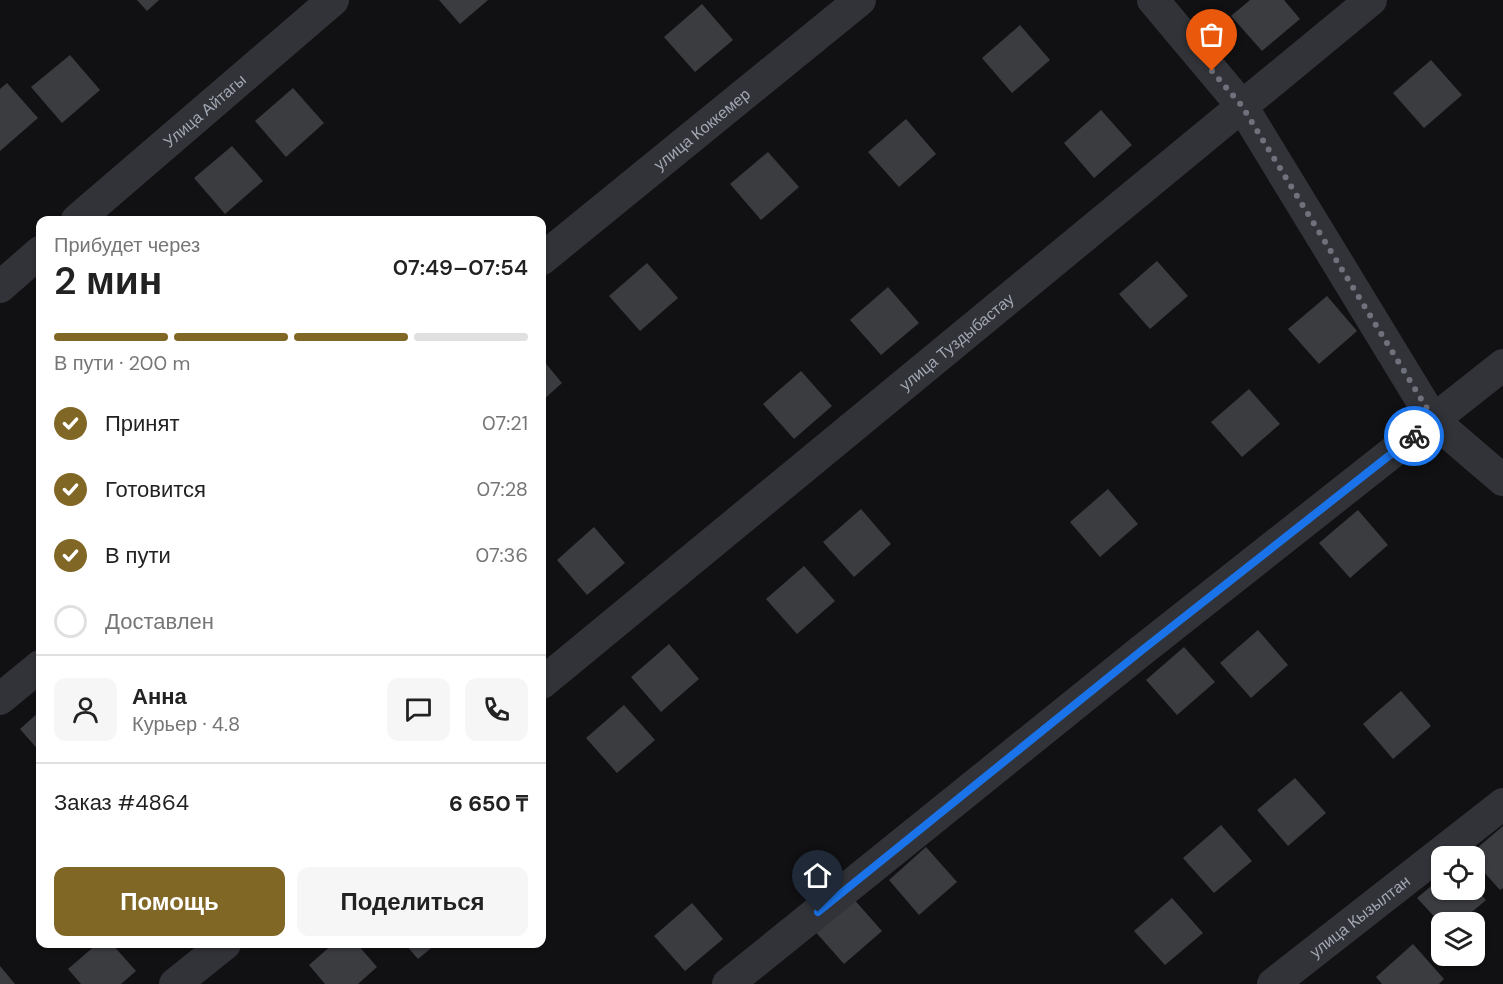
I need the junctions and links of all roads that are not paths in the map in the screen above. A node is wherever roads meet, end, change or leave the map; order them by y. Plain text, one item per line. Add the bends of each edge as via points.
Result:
1 (333, 0) edge
2 (860, 0) edge
3 (1153, 0) edge
4 (1371, 0) edge
5 (1242, 106) junction
6 (82, 216) edge
7 (36, 256) edge
8 (546, 256) edge
9 (0, 287) edge
10 (1503, 365) edge
11 (1434, 420) junction
12 (1503, 480) edge
13 (36, 669) edge
14 (546, 680) edge
15 (0, 699) edge
16 (1503, 804) edge
17 (220, 948) edge
18 (176, 984) edge
19 (728, 984) edge
20 (1273, 984) edge

1 - 6 street, Улица Айтагы
2 - 8 street, улица Коккемер
3 - 5 street
4 - 5 street, улица Туздыбастау
5 - 11 street
5 - 14 street, улица Туздыбастау
7 - 9 street
10 - 11 street
11 - 12 street
11 - 19 street
13 - 15 street
16 - 20 street, улица Кызылтан
17 - 18 street

